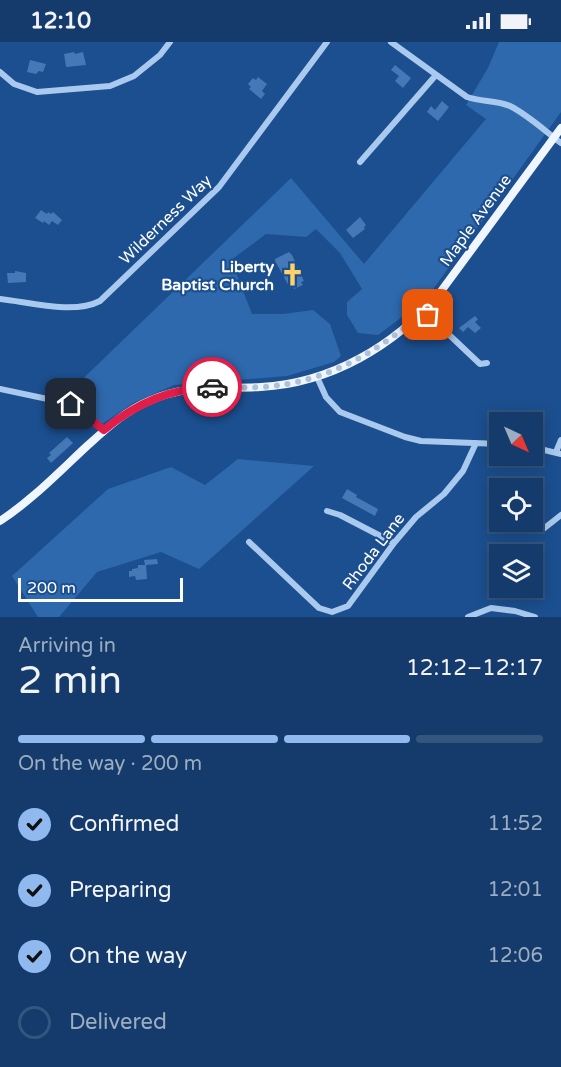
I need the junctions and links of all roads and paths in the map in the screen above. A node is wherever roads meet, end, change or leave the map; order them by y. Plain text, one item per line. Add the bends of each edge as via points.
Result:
1 (170, 42) edge
2 (327, 42) edge
3 (391, 42) edge
4 (0, 72) edge
5 (436, 75) junction
6 (561, 128) edge
7 (557, 141) edge
8 (360, 162) dead end
9 (0, 299) edge
10 (424, 312) junction
11 (488, 363) dead end
12 (317, 377) junction
13 (0, 388) edge
14 (104, 430) junction
15 (561, 440) edge
16 (476, 443) junction
17 (489, 444) edge
18 (543, 449) edge
19 (559, 453) edge
20 (327, 511) dead end
21 (561, 515) edge
22 (0, 521) edge
23 (543, 529) edge
24 (249, 542) dead end
25 (394, 543) junction
26 (468, 617) edge
27 (534, 617) edge

1 - 4 street via 134,76 110,86 37,92 14,84
2 - 9 street, Wilderness Way via 219,187 100,301 76,308
3 - 5 street
5 - 7 street via 467,97 510,107
5 - 8 street
6 - 7 main road, Maple Avenue
7 - 10 main road, Maple Avenue
10 - 11 street via 480,364
10 - 12 main road, Maple Avenue via 368,355
12 - 14 main road, Maple Avenue via 266,387 199,387 174,392 138,406
12 - 16 street via 332,405 351,417 421,441
13 - 14 street via 71,404
14 - 22 main road, Maple Avenue via 31,498
15 - 19 street
16 - 17 street
16 - 25 street, Rhoda Lane via 463,471
18 - 19 street
20 - 25 street
21 - 23 street
24 - 25 street, Rhoda Lane via 320,608 332,612 348,606
26 - 27 street via 491,608

